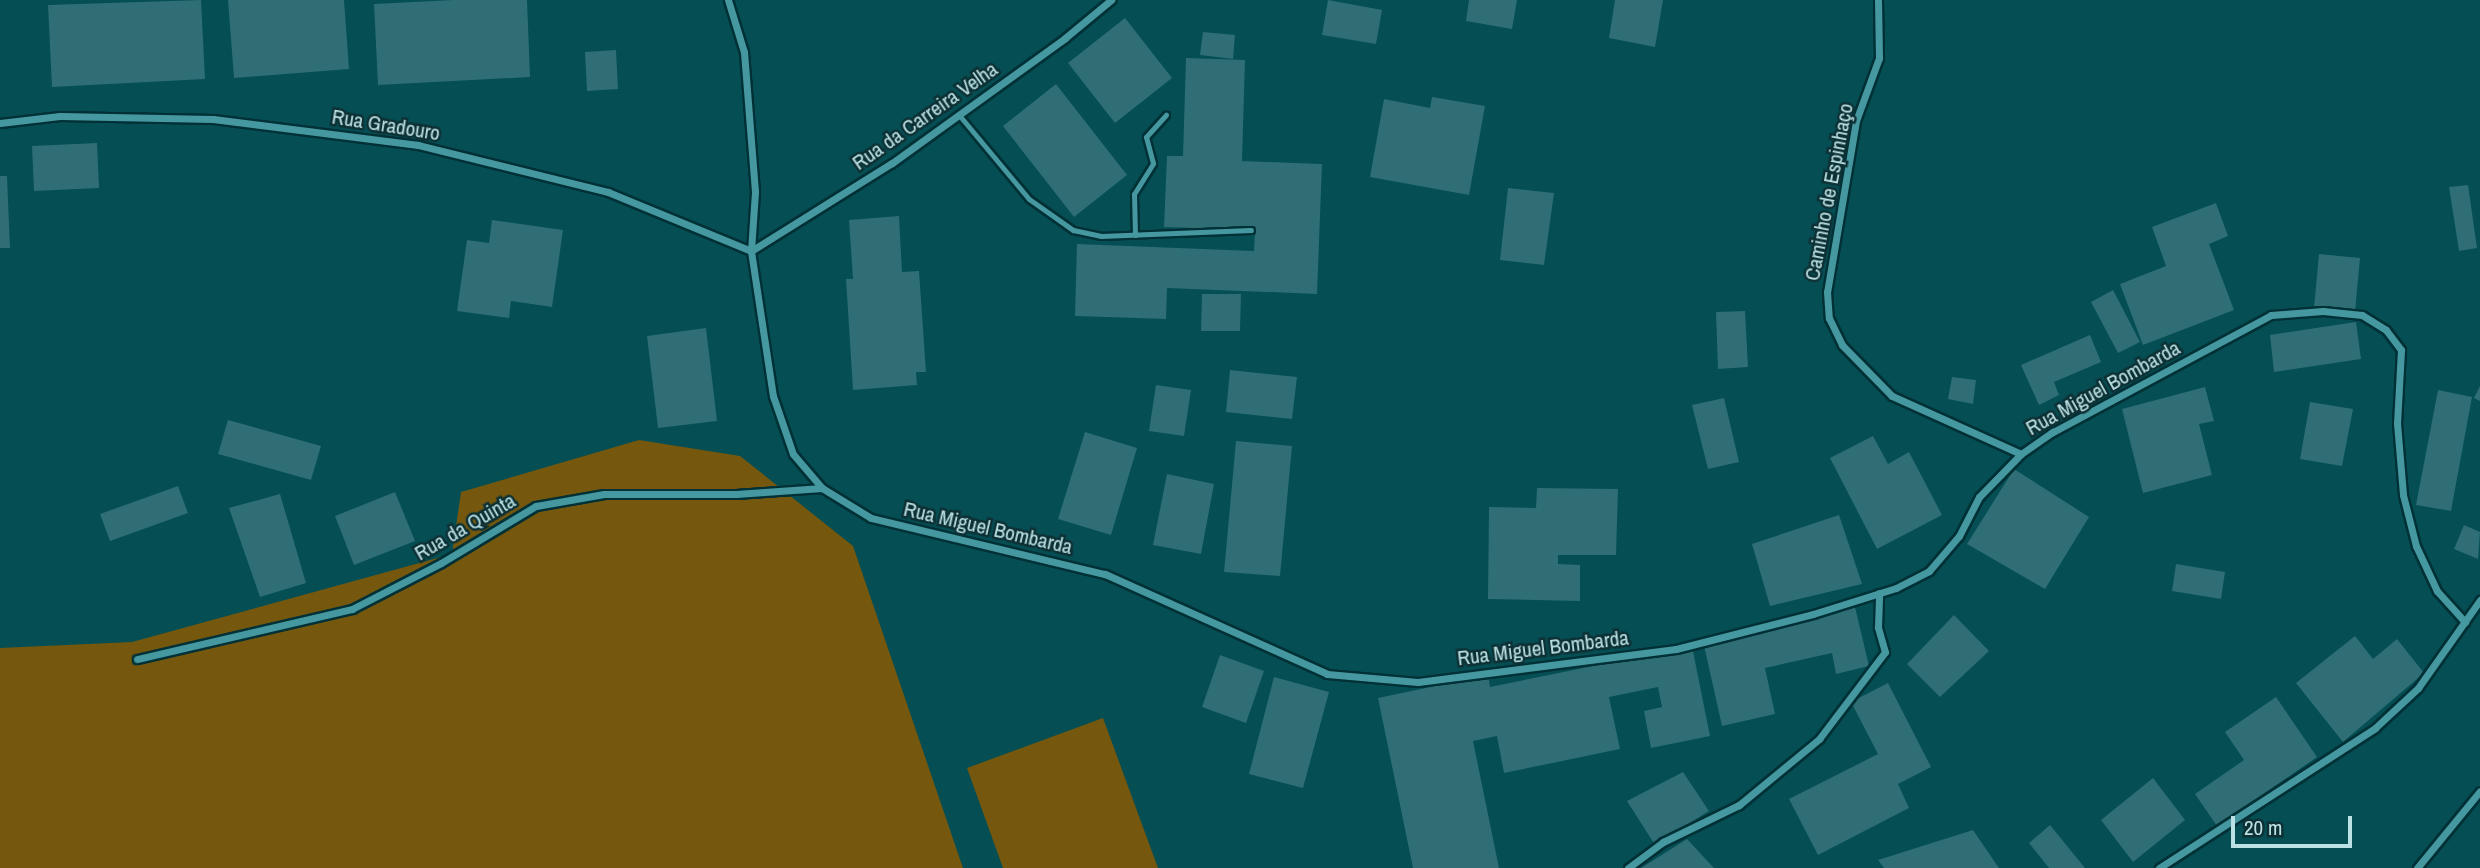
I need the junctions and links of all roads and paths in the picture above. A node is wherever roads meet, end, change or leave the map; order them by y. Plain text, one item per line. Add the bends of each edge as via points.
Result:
1 (728, 0) edge
2 (1111, 0) edge
3 (1878, 0) edge
4 (959, 115) junction
5 (1166, 116) dead end
6 (0, 123) edge
7 (1251, 230) dead end
8 (1136, 234) junction
9 (751, 251) junction
10 (2021, 454) junction
11 (822, 488) junction
12 (1879, 593) junction
13 (2480, 600) edge
14 (2465, 622) junction
15 (138, 659) dead end
16 (2480, 791) edge
17 (1628, 868) edge
18 (2158, 868) edge
19 (2417, 868) edge

1 - 9 street, Rua Miguel Bombarda via 744,52 755,192
2 - 4 street, Rua da Carreira Velha
3 - 10 street, Caminho de Espinhaço via 1879,58 1856,121 1827,292 1829,318 1842,345 1892,396
4 - 8 lane via 1001,168 1051,218 1073,230 1101,236
4 - 9 street, Rua da Carreira Velha via 892,163
5 - 8 lane via 1146,137 1153,163 1135,194
6 - 9 street, Rua Gradouro via 60,116 213,119 418,145 608,192
7 - 8 lane
9 - 11 street, Rua Miguel Bombarda via 773,396 793,454
10 - 12 street, Rua Miguel Bombarda via 1979,497 1959,536 1929,571
10 - 14 street, Rua Miguel Bombarda via 2128,389 2271,315 2323,310 2362,314 2386,330 2401,350 2397,423 2403,495 2416,546 2437,591
11 - 12 street, Rua Miguel Bombarda via 872,518 1105,574 1327,674 1367,680 1418,682 1676,649
11 - 15 street, Rua da Quinta via 737,494 604,494 536,506 352,609
12 - 17 street via 1878,627 1885,652 1819,739 1740,805 1663,842
13 - 14 street
14 - 18 street via 2418,688 2375,727
16 - 19 street

